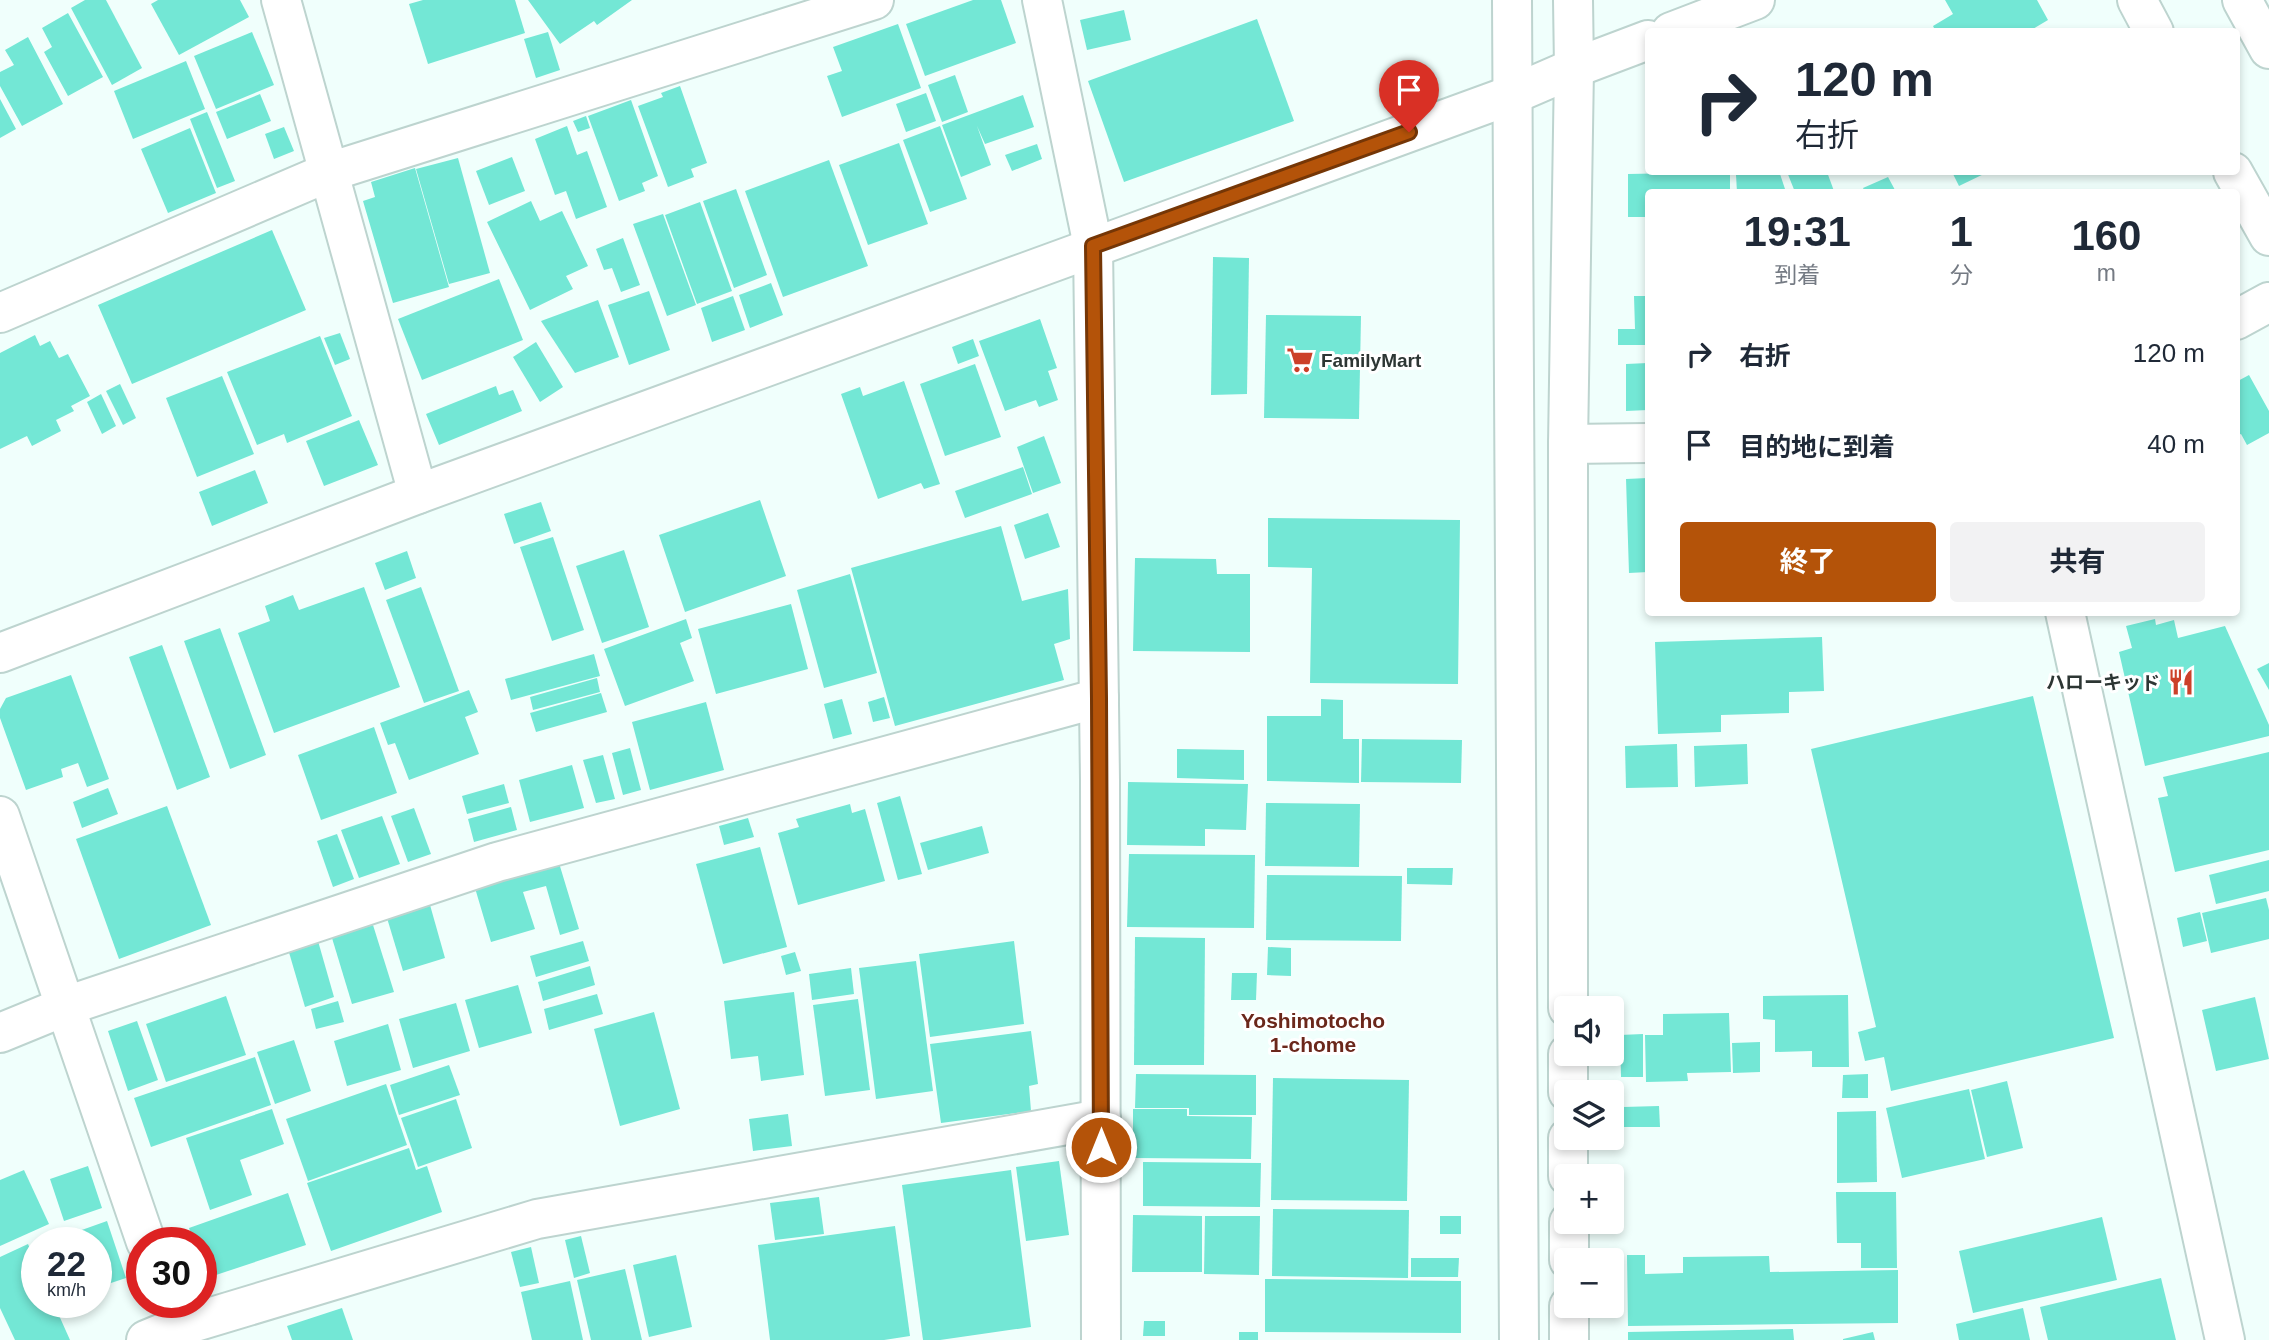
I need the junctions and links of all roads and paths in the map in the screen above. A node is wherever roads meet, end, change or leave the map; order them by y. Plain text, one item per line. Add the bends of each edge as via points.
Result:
1 (281, 0) edge
2 (874, 0) edge
3 (1042, 0) edge
4 (1512, 0) edge
5 (1573, 0) edge
6 (1755, 0) edge
7 (2137, 0) edge
8 (2242, 0) edge
9 (1682, 28) edge
10 (2152, 28) edge
11 (1645, 41) edge
12 (2269, 48) edge
13 (1574, 68) junction
14 (1514, 94) junction
15 (329, 172) junction
16 (2235, 175) edge
17 (2269, 236) edge
18 (1093, 246) junction
19 (2269, 302) edge
20 (0, 313) edge
21 (2240, 318) edge
22 (1645, 443) edge
23 (1568, 444) junction
24 (418, 494) junction
25 (2066, 616) edge
26 (0, 653) edge
27 (1099, 698) junction
28 (0, 816) edge
29 (1568, 996) edge
30 (66, 1006) junction
31 (0, 1032) edge
32 (1101, 1119) junction
33 (141, 1227) edge
34 (1569, 1318) edge
35 (167, 1327) edge
36 (1101, 1340) edge
37 (1518, 1340) edge
38 (1569, 1340) edge
39 (2225, 1340) edge

1 - 15 street
2 - 15 street
3 - 18 street
4 - 14 street
5 - 13 street
6 - 9 street
7 - 10 street
8 - 12 street
11 - 13 street
13 - 14 street
13 - 23 street
14 - 18 street
14 - 37 street
15 - 20 street
15 - 24 street
16 - 17 street
18 - 24 street
18 - 27 street
19 - 21 street
22 - 23 street
23 - 29 street
24 - 26 street
25 - 39 street
27 - 30 street via 497,862
27 - 32 street
28 - 30 street
30 - 31 street
30 - 33 street
32 - 35 street via 537,1219
32 - 36 street
34 - 38 street

